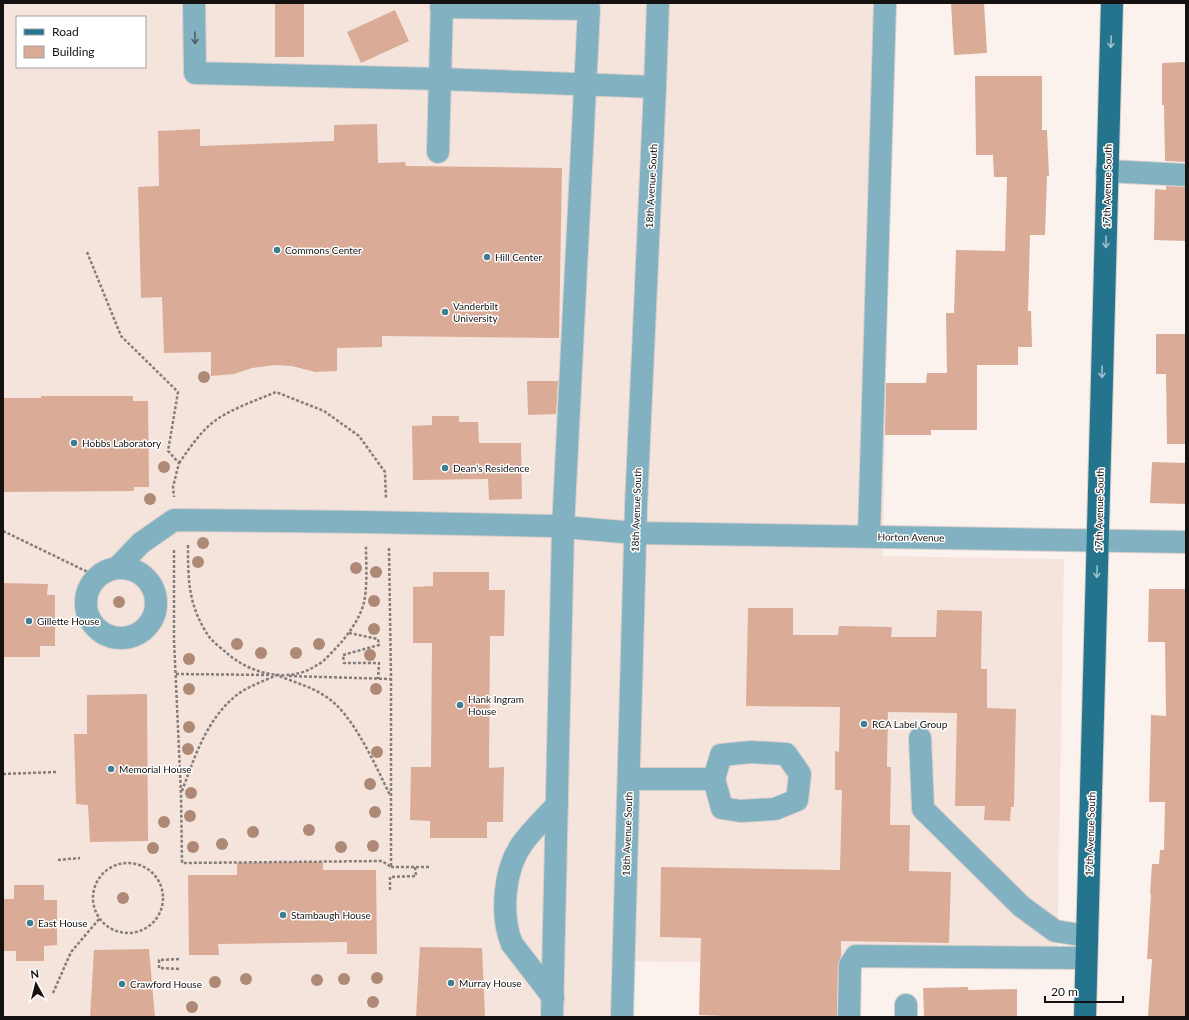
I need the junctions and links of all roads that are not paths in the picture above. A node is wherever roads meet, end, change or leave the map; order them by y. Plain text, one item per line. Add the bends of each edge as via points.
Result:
1 (194, 3) edge
2 (658, 3) edge
3 (885, 3) edge
4 (1112, 3) edge
5 (441, 5) edge
6 (440, 79) junction
7 (586, 85) junction
8 (655, 87) junction
9 (438, 152) dead end
10 (1107, 171) junction
11 (1186, 175) edge
12 (563, 528) junction
13 (635, 533) junction
14 (869, 536) junction
15 (1098, 541) junction
16 (1186, 542) edge
17 (118, 567) junction
18 (920, 738) dead end
19 (629, 779) junction
20 (714, 779) dead end
21 (557, 805) junction
22 (1087, 936) junction
23 (1086, 958) junction
24 (552, 1007) edge
25 (622, 1017) edge
26 (849, 1017) edge
27 (1085, 1017) edge

1 -> 6 street via 195,73
2 - 8 street, 18th Avenue South
3 - 14 street
4 -> 10 main road, 17th Avenue South
5 - 6 street
5 - 7 street via 589,9
6 - 7 street
6 - 9 street
7 - 8 street
7 - 12 street
8 - 13 street, 18th Avenue South
10 - 11 street
10 -> 15 main road, 17th Avenue South
12 - 13 street, Horton Avenue
12 - 17 street, Horton Avenue via 181,520 141,543
12 - 21 street
13 - 14 street, Horton Avenue
13 - 19 street, 18th Avenue South
14 - 15 street, Horton Avenue
15 - 16 street, Horton Avenue
15 -> 22 main road, 17th Avenue South
17 - 17 street via 140,573 149,582 156,603 149,625 129,637 117,638 106,635 89,619 86,596 90,585 98,576
18 - 22 street via 923,809 1021,906 1055,931
19 - 20 street
19 - 25 street, 18th Avenue South
21 - 24 street
21 - 24 street via 516,854 508,874 505,912 512,944
22 - 23 main road, 17th Avenue South
23 - 26 street via 856,956 850,965
23 - 27 main road, 17th Avenue South

